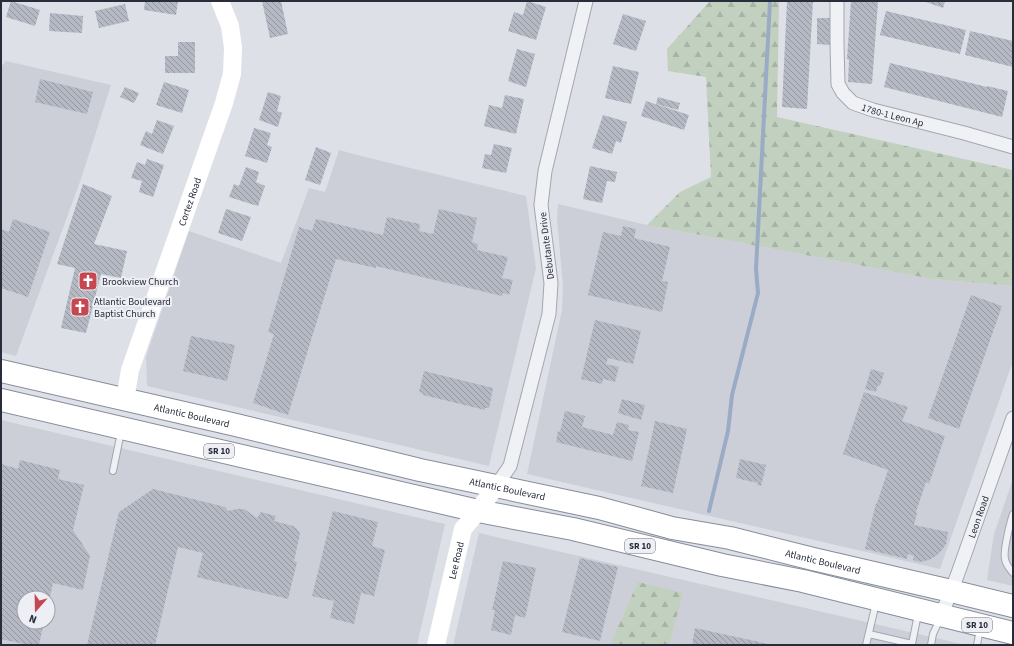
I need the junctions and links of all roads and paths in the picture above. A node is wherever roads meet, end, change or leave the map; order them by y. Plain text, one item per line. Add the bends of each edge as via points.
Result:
1 (220, 1) edge
2 (586, 1) edge
3 (837, 1) edge
4 (1013, 147) edge
5 (1, 371) edge
6 (1, 400) edge
7 (125, 400) junction
8 (168, 410) junction
9 (79, 418) junction
10 (1013, 418) edge
11 (122, 428) junction
12 (113, 471) dead end
13 (496, 486) junction
14 (478, 511) junction
15 (1013, 514) edge
16 (1013, 573) edge
17 (951, 590) junction
18 (876, 600) junction
19 (1013, 606) edge
20 (918, 610) junction
21 (941, 616) junction
22 (1013, 633) edge
23 (869, 634) junction
24 (979, 635) edge
25 (436, 645) edge
26 (866, 645) edge
27 (912, 645) edge
28 (930, 645) edge

1 - 7 street, Cortez Road via 230,26 233,48 232,74 130,370
2 - 13 street, Debutante Drive via 545,171 542,205 551,283 549,314 510,466
3 - 4 street, 1780-1 Leon Ap via 838,84 853,103
5 - 7 highway, Atlantic Boulevard
6 - 9 highway, SR 10
7 - 8 highway, Atlantic Boulevard
7 - 9 highway via 122,411 117,413 97,408
8 - 11 highway via 154,421 133,417 126,419
8 - 13 highway, Atlantic Boulevard
9 - 11 highway, SR 10
10 - 17 street, Leon Road
11 - 12 lane
11 - 14 highway, SR 10
13 - 14 street, Lee Road
13 - 17 highway, Atlantic Boulevard
14 - 18 highway, SR 10 via 573,529
14 - 25 street, Lee Road via 463,529
15 - 16 lane via 1004,557
17 - 19 highway, Atlantic Boulevard
17 - 21 street, Leon Road
18 - 20 highway, SR 10
18 - 23 lane
20 - 21 highway, SR 10
20 - 27 lane
21 - 24 highway, SR 10
21 - 28 lane
22 - 24 highway, SR 10
23 - 26 lane
23 - 27 lane

